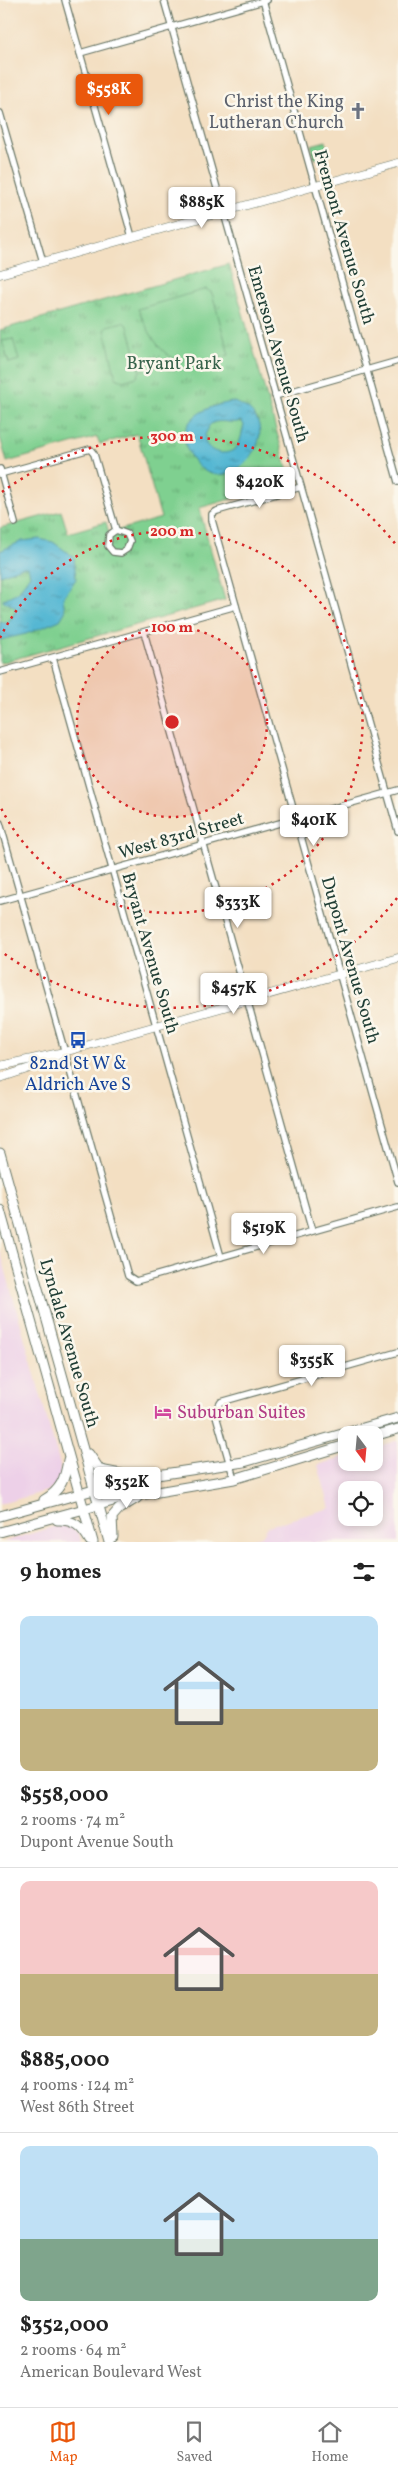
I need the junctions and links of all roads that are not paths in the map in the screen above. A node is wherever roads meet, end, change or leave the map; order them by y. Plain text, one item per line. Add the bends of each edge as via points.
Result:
1 (65, 0) edge
2 (164, 0) edge
3 (264, 0) edge
4 (171, 27) junction
5 (80, 53) junction
6 (0, 113) edge
7 (398, 163) edge
8 (315, 186) junction
9 (223, 212) junction
10 (132, 237) junction
11 (43, 262) junction
12 (0, 274) edge
13 (398, 361) edge
14 (366, 370) junction
15 (275, 396) junction
16 (0, 472) edge
17 (398, 482) edge
18 (300, 487) junction
19 (15, 523) dead end
20 (116, 530) junction
21 (236, 606) junction
22 (144, 632) junction
23 (53, 658) junction
24 (0, 672) edge
25 (398, 790) edge
26 (387, 793) junction
27 (296, 818) junction
28 (0, 823) edge
29 (398, 831) edge
30 (204, 844) junction
31 (112, 870) junction
32 (20, 896) junction
33 (0, 901) edge
34 (398, 958) edge
35 (339, 974) junction
36 (248, 1000) junction
37 (156, 1026) junction
38 (64, 1052) junction
39 (0, 1061) edge
40 (13, 1062) junction
41 (0, 1066) edge
42 (13, 1075) junction
43 (0, 1078) edge
44 (0, 1086) edge
45 (0, 1153) edge
46 (398, 1182) edge
47 (398, 1206) edge
48 (0, 1210) edge
49 (312, 1231) junction
50 (221, 1257) junction
51 (398, 1352) edge
52 (398, 1418) edge
53 (398, 1429) edge
54 (383, 1433) edge
55 (338, 1447) edge
56 (83, 1448) junction
57 (68, 1455) junction
58 (229, 1466) junction
59 (141, 1477) junction
60 (234, 1479) junction
61 (94, 1489) junction
62 (149, 1492) junction
63 (79, 1493) junction
64 (99, 1504) junction
65 (32, 1506) junction
66 (84, 1508) junction
67 (0, 1516) edge
68 (37, 1521) junction
69 (0, 1532) edge
70 (92, 1542) edge
71 (110, 1542) edge
72 (114, 1542) edge

1 - 5 street
2 - 4 street, Emerson Avenue South
3 - 4 street
3 - 8 street, Fremont Avenue South
4 - 5 street
4 - 9 street, Emerson Avenue South
5 - 10 street
6 - 11 street
7 - 8 street
8 - 9 street
8 - 14 street, Fremont Avenue South
9 - 10 street
9 - 15 street, Emerson Avenue South
10 - 11 street
11 - 12 street
13 - 14 street
14 - 15 street
14 - 17 street, Fremont Avenue South
15 - 18 street, Emerson Avenue South
16 - 19 street
16 - 20 street via 90,449
18 - 21 street, Dupont Avenue South via 212,514
18 - 26 street, Emerson Avenue South
20 - 20 street via 109,535 107,542 113,552 121,553 128,549 130,541 126,534
21 - 22 street
21 - 27 street, Dupont Avenue South
22 - 23 street
22 - 30 street
23 - 24 street
23 - 31 street, Bryant Avenue South
25 - 26 street, West 83rd Street
26 - 27 street, West 83rd Street
26 - 29 street, Emerson Avenue South
27 - 30 street, West 83rd Street
27 - 35 street, Dupont Avenue South
28 - 32 street
30 - 31 street, West 83rd Street
30 - 36 street
31 - 32 street, West 83rd Street
31 - 37 street, Bryant Avenue South
32 - 33 street, West 83rd Street
32 - 38 street
34 - 35 street
35 - 36 street
35 - 46 street, Dupont Avenue South
36 - 37 street
36 - 49 street
37 - 38 street
37 - 50 street, Bryant Avenue South
38 - 40 street
38 - 42 street
38 - 50 street via 131,1280
39 - 40 street
40 - 41 street
42 - 43 street
42 - 44 street
45 - 56 main road, Lyndale Avenue South
47 - 49 street
48 - 57 main road, Lyndale Avenue South
49 - 50 street
51 - 58 street via 221,1402 215,1412
52 - 58 main road
53 - 54 main road
55 - 60 main road
56 - 59 main road via 100,1470
56 - 61 main road, Lyndale Avenue South
57 - 63 main road, Lyndale Avenue South
57 - 65 main road via 66,1475 60,1488
58 - 59 main road via 199,1467
58 - 60 street
59 - 61 main road
60 - 62 main road
61 - 63 main road
61 - 64 main road, Lyndale Avenue South
62 - 64 main road
62 - 72 main road via 130,1500 112,1517
63 - 65 main road
63 - 66 main road, Lyndale Avenue South
64 - 66 main road
64 - 71 main road, Lyndale Avenue South
65 - 67 main road
66 - 68 main road
66 - 70 main road, Lyndale Avenue South
68 - 69 main road
68 - 70 main road via 68,1519 79,1526

